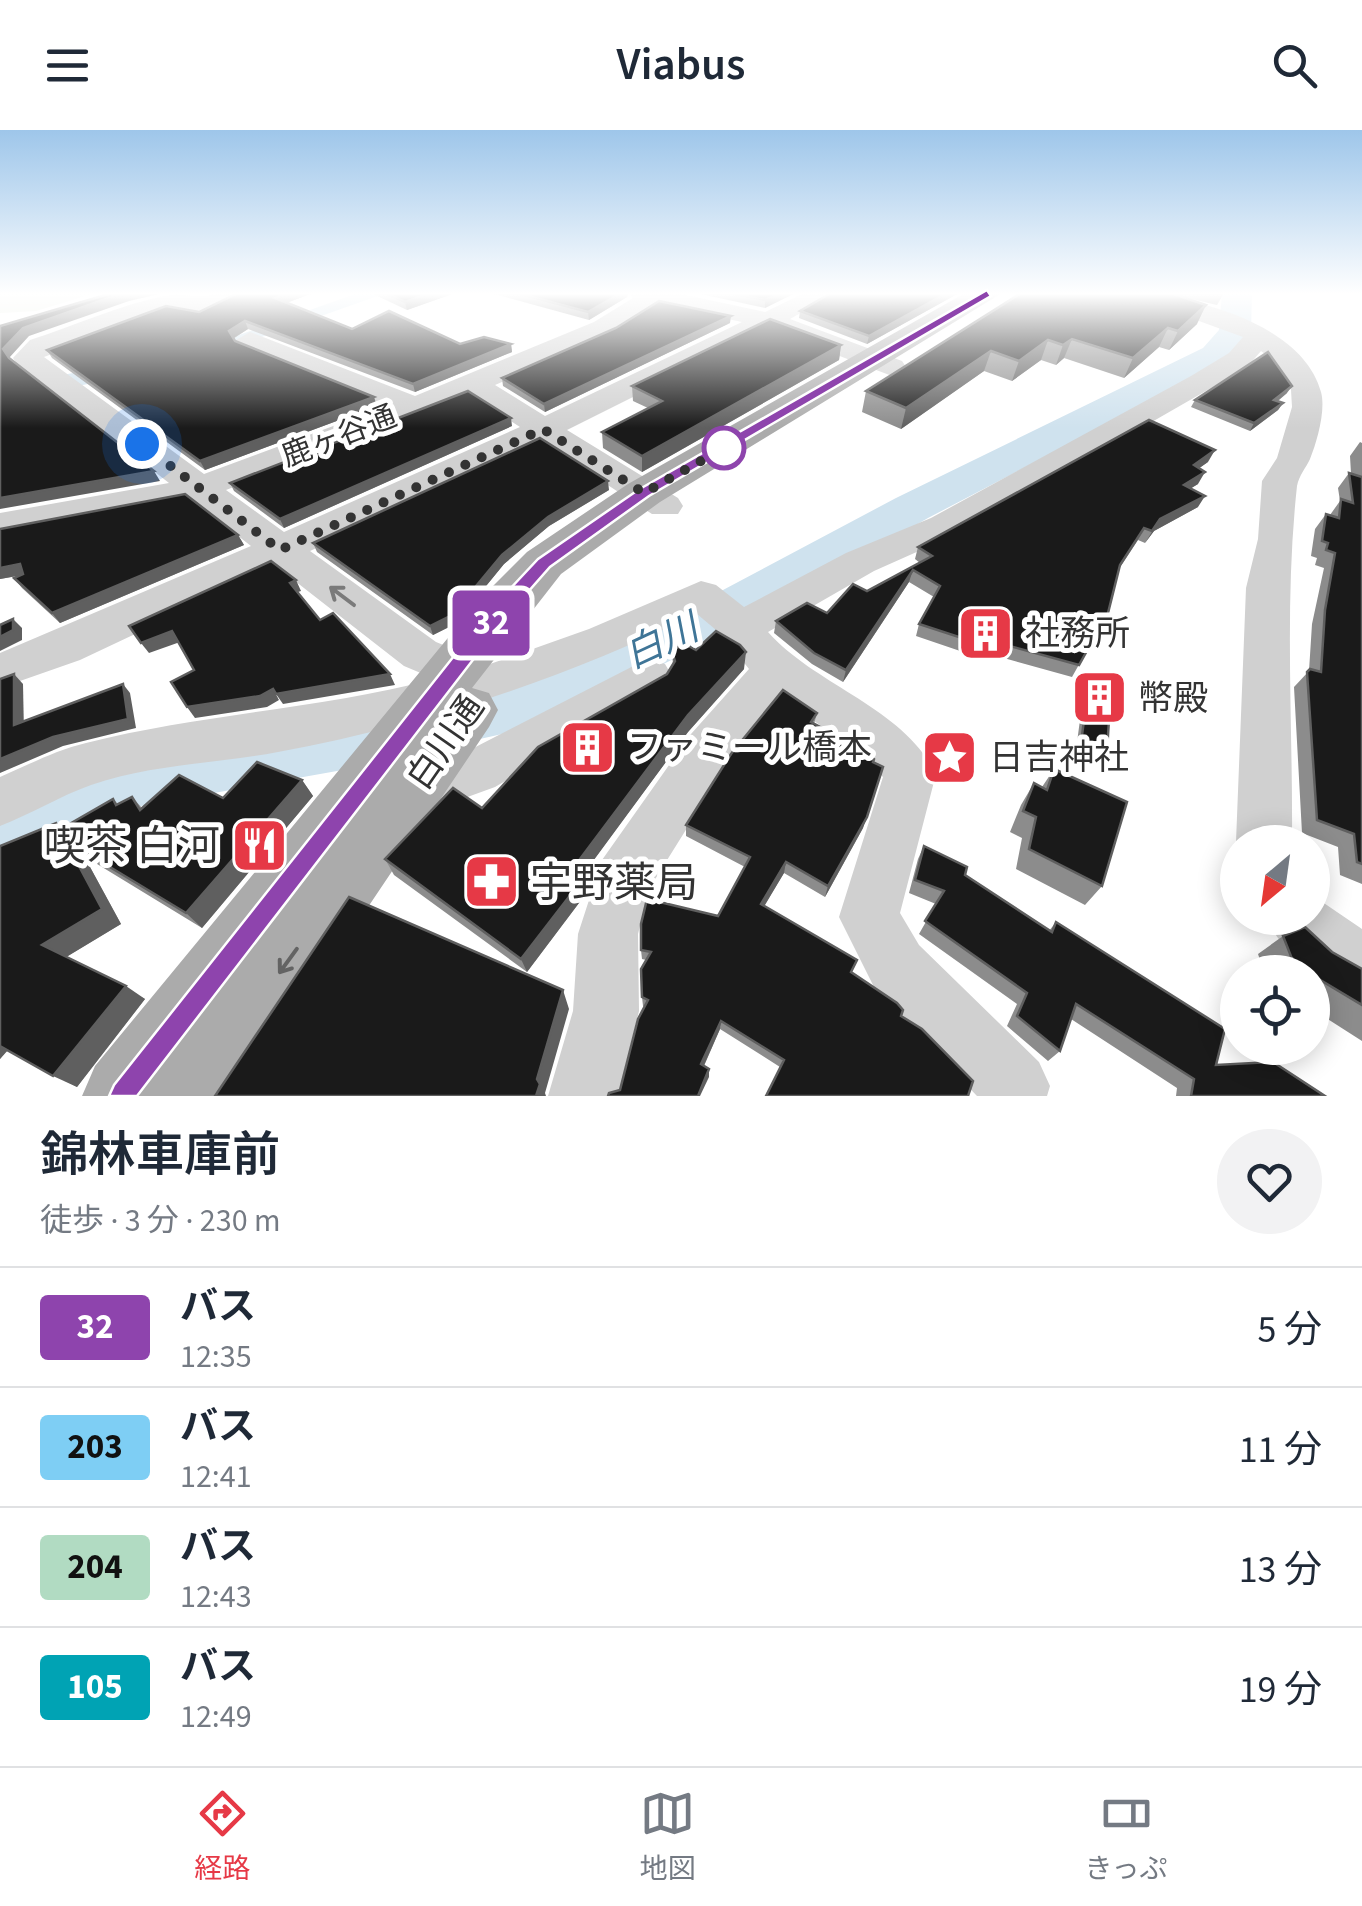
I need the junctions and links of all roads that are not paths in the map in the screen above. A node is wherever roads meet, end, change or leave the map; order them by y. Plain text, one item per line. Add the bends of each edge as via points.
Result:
1 (1, 338) edge
2 (63, 338) edge
3 (580, 338) edge
4 (735, 338) edge
5 (815, 338) edge
6 (921, 338) edge
7 (932, 338) edge
8 (1243, 338) edge
9 (1258, 338) edge
10 (250, 340) dead end
11 (13, 362) edge
12 (883, 364) junction
13 (473, 384) junction
14 (416, 407) junction
15 (543, 429) junction
16 (200, 488) junction
17 (654, 500) junction
18 (0, 525) edge
19 (280, 550) junction
20 (740, 631) junction
21 (0, 671) edge
22 (649, 676) dead end
23 (441, 718) junction
24 (0, 802) edge
25 (1264, 825) edge
26 (1319, 935) edge
27 (1362, 968) edge
28 (125, 1096) edge
29 (190, 1096) edge
30 (583, 1096) edge
31 (1012, 1096) edge

1 - 11 street
2 - 11 street
3 - 13 street, 鹿ヶ谷通
4 - 15 street
5 - 12 street
6 - 12 main road, 白川通
7 - 12 main road, 白川通
8 - 20 street via 1233,364
9 - 25 street via 1294,366 1307,407 1294,458 1280,481 1267,588
10 - 14 street
11 - 16 street via 63,384
12 - 17 main road, 白川通
13 - 14 street, 鹿ヶ谷通
13 - 15 street
14 - 16 street, 鹿ヶ谷通
15 - 17 street
15 - 19 street
16 - 18 street, 鹿ヶ谷通
16 - 19 street
17 - 23 main road, 白川通 via 575,573
19 - 21 street
23 -> 19 street via 420,654
20 - 23 street via 701,595
20 - 30 street via 709,749 622,880 608,934 606,1011
20 - 31 street via 898,756 910,774 868,916 898,967 1015,1086
22 - 23 street via 477,771
23 - 24 street via 176,745 83,765
23 - 28 main road, 白川通
23 -> 29 main road, 白川通
26 - 27 street

